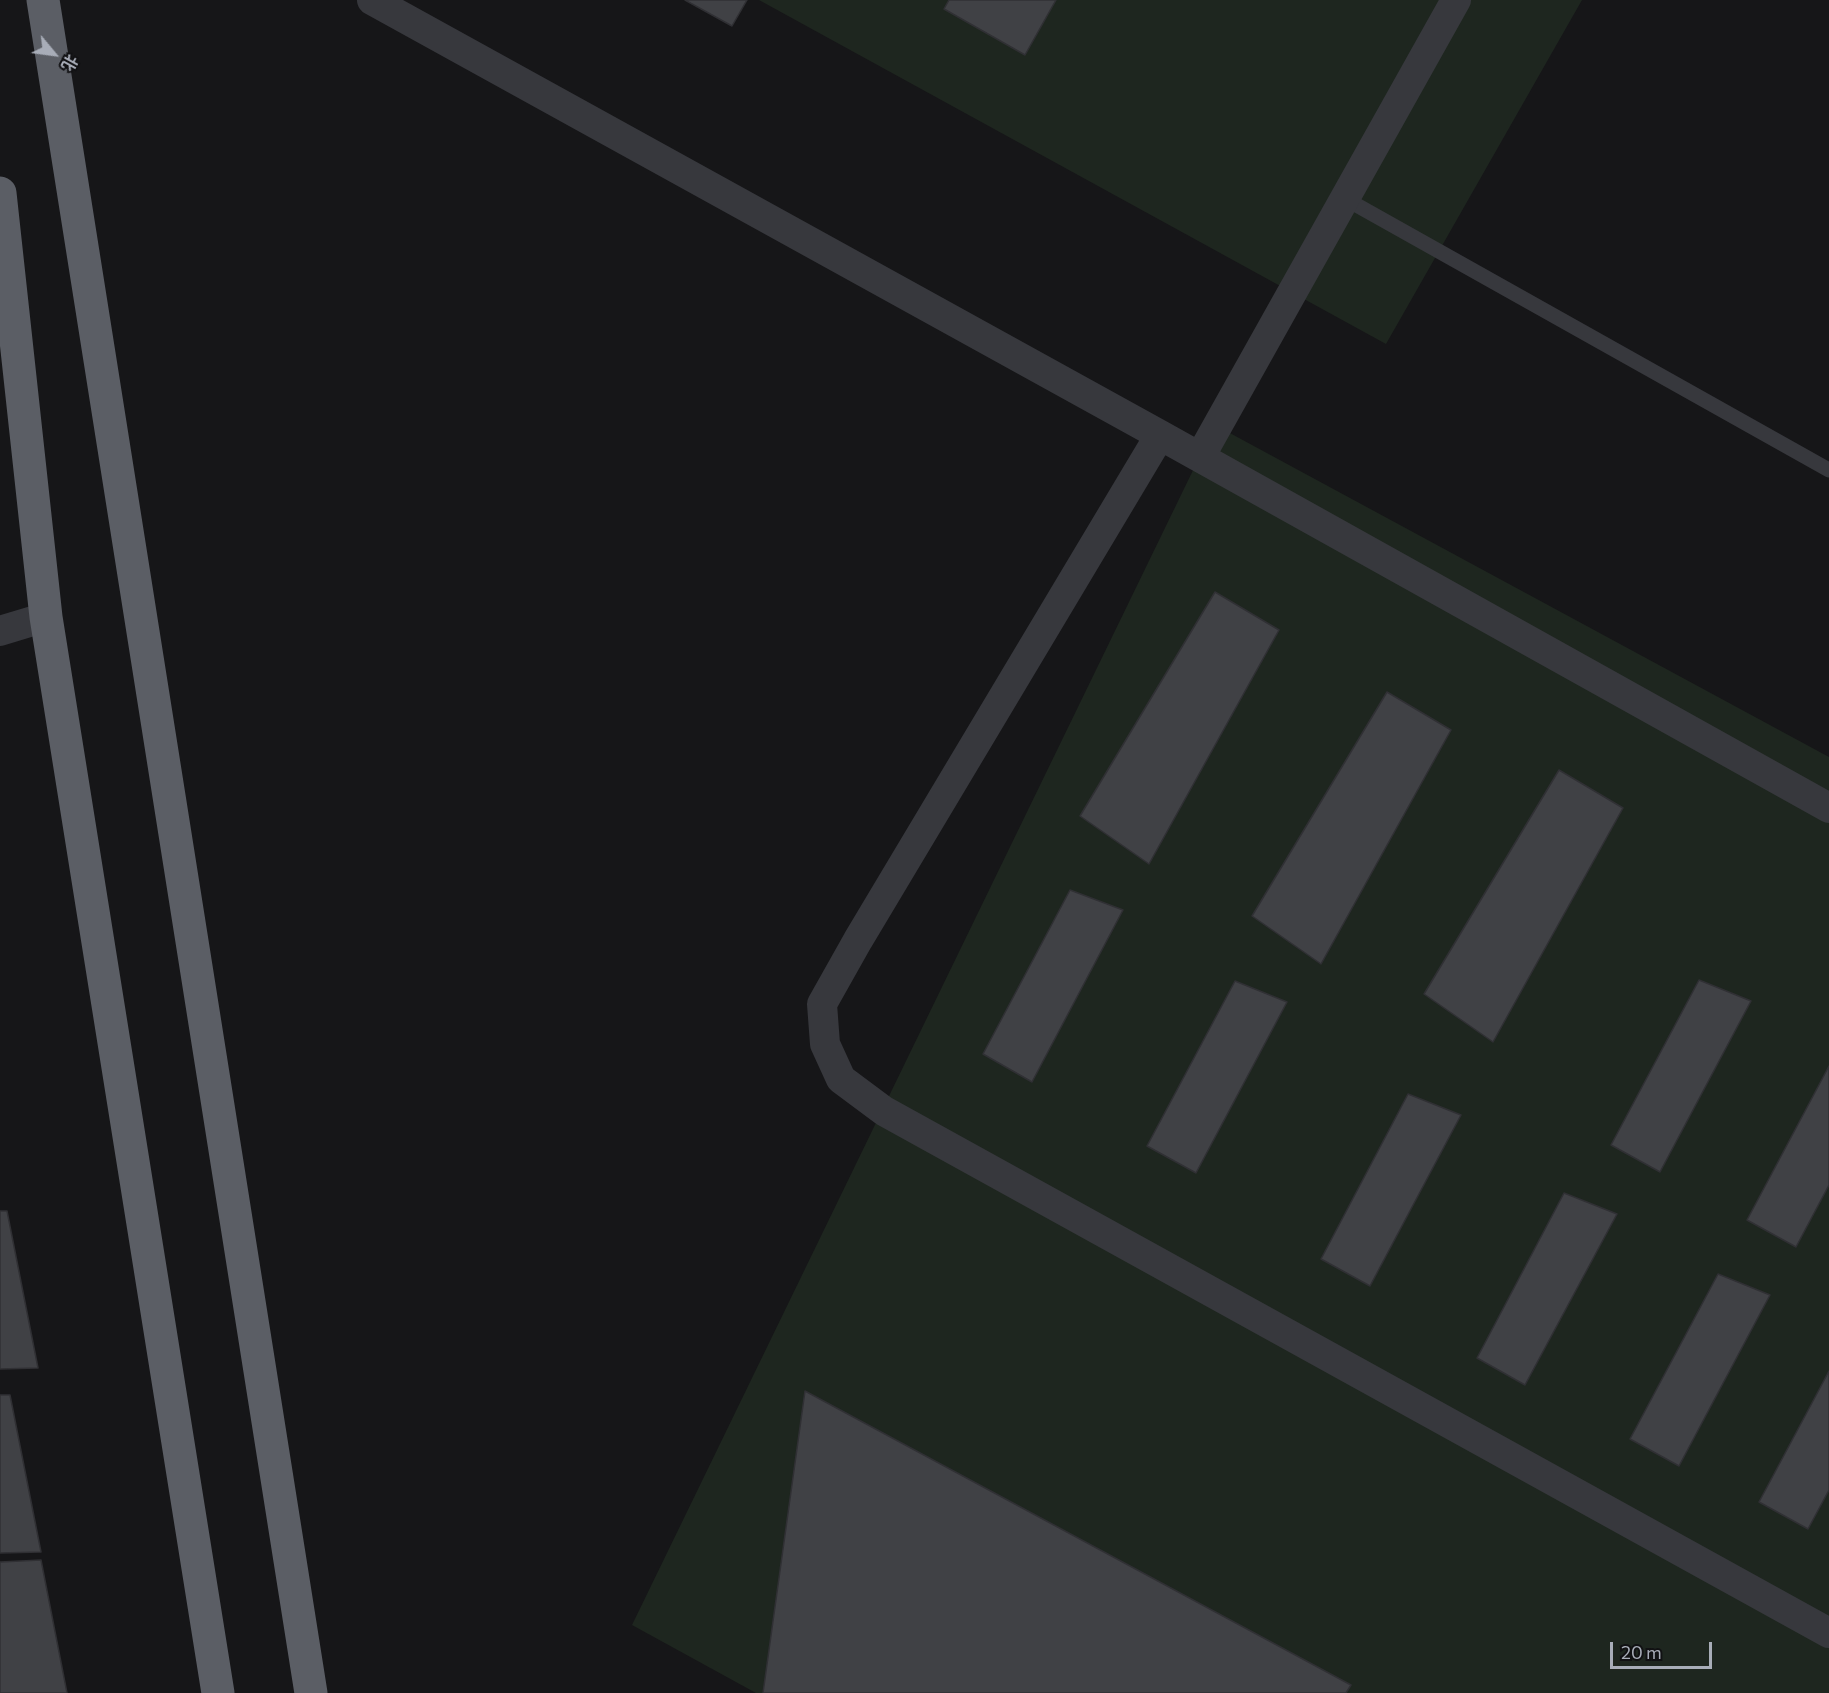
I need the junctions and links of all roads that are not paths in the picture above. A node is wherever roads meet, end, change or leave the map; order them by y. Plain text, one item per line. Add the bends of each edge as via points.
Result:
1 (43, 0) edge
2 (372, 0) edge
3 (1456, 0) edge
4 (0, 193) edge
5 (1344, 198) junction
6 (1160, 435) junction
7 (1200, 457) junction
8 (1829, 470) edge
9 (46, 617) junction
10 (0, 632) edge
11 (1829, 808) edge
12 (1829, 1634) edge
13 (218, 1693) edge
14 (311, 1693) edge

1 - 14 highway
2 - 6 street
3 - 5 street
4 - 9 highway
5 - 7 street
5 - 8 lane
6 - 7 street
6 - 12 street via 822,1004 825,1044 841,1079 884,1111
7 - 11 street
9 - 10 street
9 - 13 highway

